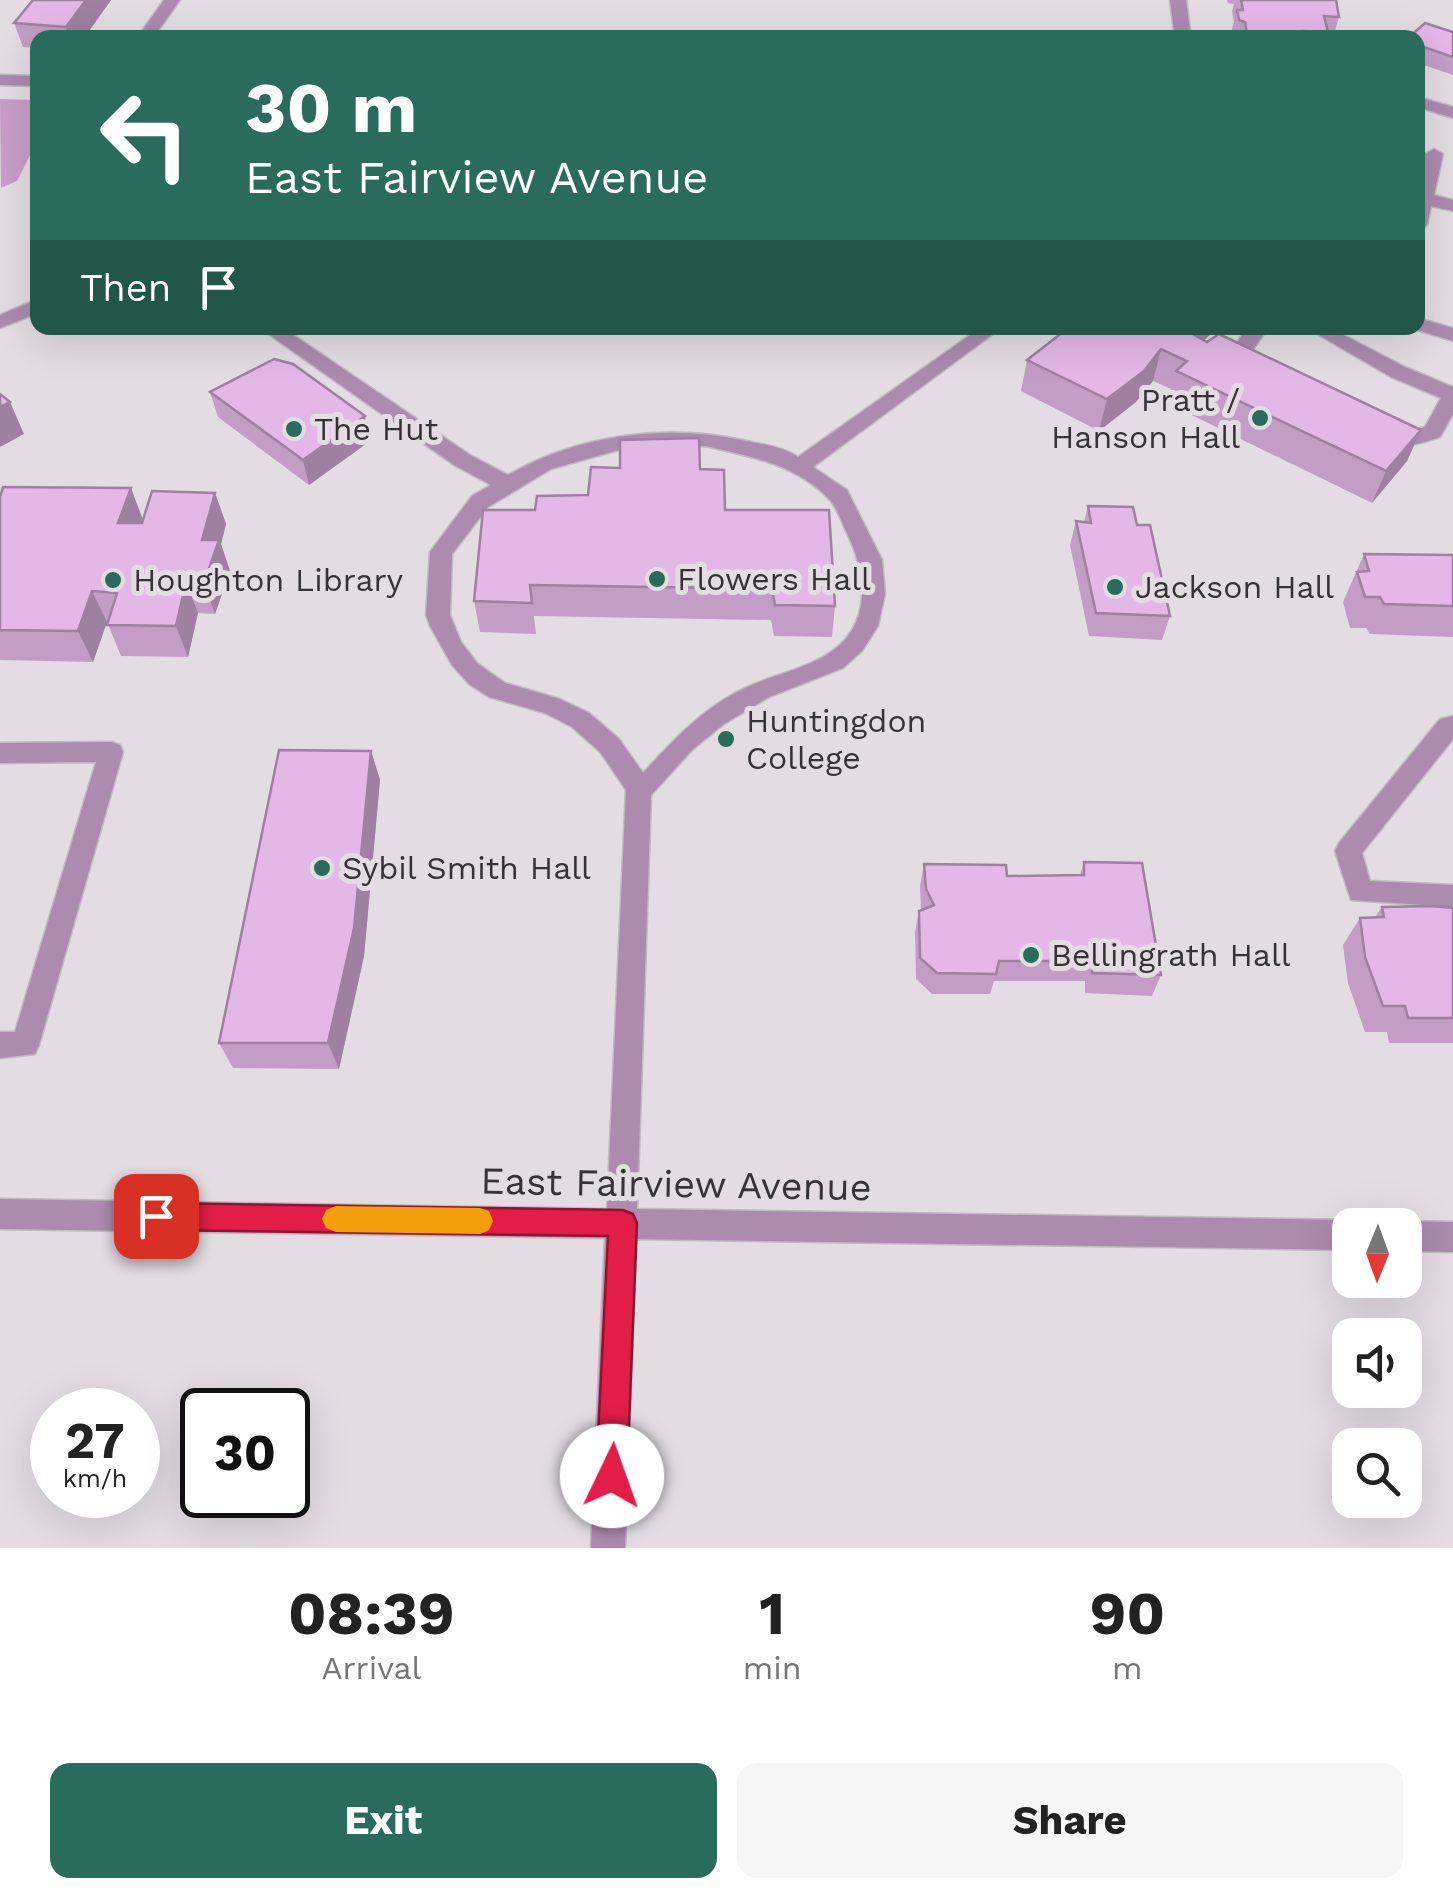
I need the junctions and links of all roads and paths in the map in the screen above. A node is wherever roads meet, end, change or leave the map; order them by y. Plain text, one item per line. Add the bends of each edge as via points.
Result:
1 (172, 0) edge
2 (1178, 0) edge
3 (151, 30) edge
4 (1182, 30) edge
5 (0, 80) edge
6 (30, 81) edge
7 (1425, 104) edge
8 (1453, 113) edge
9 (1426, 152) edge
10 (1453, 160) edge
11 (1425, 198) edge
12 (1453, 206) edge
13 (30, 308) edge
14 (0, 322) edge
15 (1425, 326) edge
16 (280, 335) edge
17 (982, 335) edge
18 (1249, 335) edge
19 (1329, 335) edge
20 (1453, 335) edge
21 (1272, 380) edge
22 (1453, 395) edge
23 (1373, 426) edge
24 (804, 464) junction
25 (503, 482) junction
26 (1453, 726) edge
27 (0, 753) edge
28 (639, 790) junction
29 (1453, 896) edge
30 (0, 1046) edge
31 (0, 1214) edge
32 (623, 1223) junction
33 (1332, 1235) edge
34 (1422, 1236) edge
35 (1453, 1237) edge
36 (608, 1548) edge

1 - 3 street
2 - 4 street
5 - 6 street
7 - 8 street
9 - 10 street
11 - 12 street
13 - 14 street
15 - 20 street
16 - 25 street
17 - 24 street
18 - 21 street via 1240,355
19 - 22 street
22 - 23 street via 1434,432 1407,441
24 - 25 street via 727,442 651,438 576,451
24 - 28 street via 852,512 868,544 875,580 869,622 838,661 771,686 712,719
25 - 28 street via 472,510 441,558 438,612 448,640 495,690 546,702 592,729 620,757
26 - 29 street via 1348,851 1360,892
27 - 30 street via 111,752 25,1045
28 - 32 street
31 - 32 street, East Fairview Avenue
32 - 33 street, East Fairview Avenue
32 - 36 street
34 - 35 street

